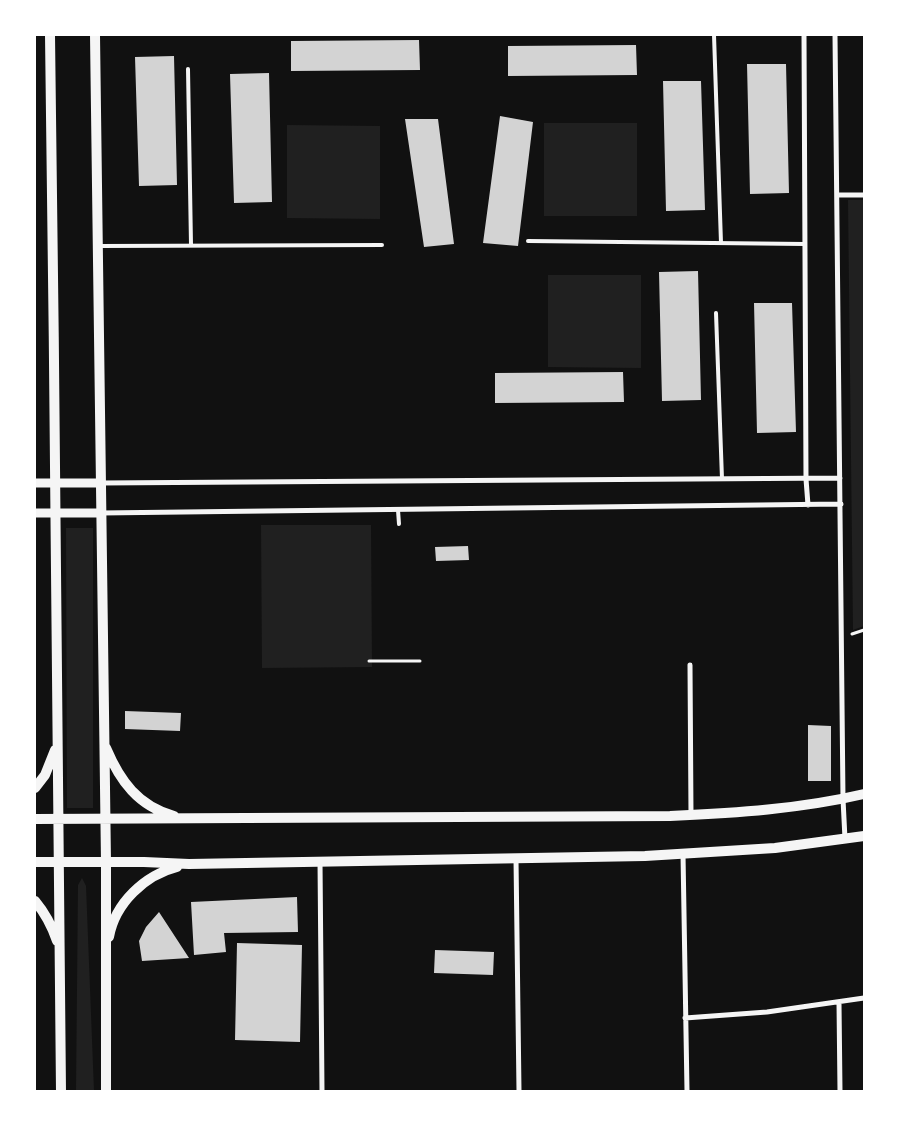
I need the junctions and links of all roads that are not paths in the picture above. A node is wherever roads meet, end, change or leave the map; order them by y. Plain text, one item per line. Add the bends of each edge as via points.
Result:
1 (50, 35) edge
2 (95, 35) edge
3 (714, 35) edge
4 (804, 35) edge
5 (835, 35) edge
6 (188, 69) dead end
7 (864, 194) edge
8 (837, 195) junction
9 (528, 241) dead end
10 (721, 243) junction
11 (805, 244) junction
12 (191, 245) junction
13 (382, 245) dead end
14 (98, 246) junction
15 (716, 312) dead end
16 (806, 478) junction
17 (840, 478) junction
18 (722, 479) junction
19 (35, 483) edge
20 (55, 483) junction
21 (101, 483) junction
22 (841, 504) junction
23 (808, 505) junction
24 (398, 510) junction
25 (35, 513) edge
26 (101, 513) junction
27 (55, 514) junction
28 (398, 524) dead end
29 (690, 666) dead end
30 (58, 737) junction
31 (104, 743) junction
32 (35, 788) edge
33 (864, 794) edge
34 (843, 799) junction
35 (691, 815) junction
36 (35, 819) edge
37 (59, 819) junction
38 (105, 819) junction
39 (185, 819) junction
40 (864, 836) edge
41 (845, 840) junction
42 (683, 854) junction
43 (516, 858) junction
44 (320, 861) junction
45 (35, 862) edge
46 (61, 862) junction
47 (106, 862) junction
48 (189, 864) junction
49 (35, 901) edge
50 (60, 952) junction
51 (106, 952) junction
52 (864, 998) edge
53 (839, 1003) junction
54 (685, 1018) junction
55 (61, 1091) edge
56 (106, 1091) edge
57 (322, 1091) edge
58 (519, 1091) edge
59 (686, 1091) edge
60 (840, 1091) edge

1 - 20 main road
2 - 14 main road
3 - 10 lane
4 - 11 street
5 - 8 street
6 - 12 lane
7 - 8 street
8 - 17 street
9 - 10 lane
10 - 11 lane
11 - 16 street
12 - 13 lane
12 - 14 lane
14 - 21 main road
15 - 18 lane
16 - 17 street
16 - 18 street
16 - 23 street
17 - 22 street
18 - 21 street
19 - 20 street
20 - 21 street
20 - 27 main road
21 - 26 main road
22 - 23 street
22 - 34 street
23 - 24 street
24 - 26 street
24 - 28 lane
25 - 27 street
26 - 27 street
26 - 31 main road
27 - 30 main road
29 - 35 street
30 - 32 main road via 45,775
30 - 37 main road
31 - 38 main road
31 - 39 main road via 114,768 127,787 143,802 163,813
33 - 34 main road
34 - 35 main road via 738,814
34 - 41 street
35 - 39 main road
36 - 37 main road
37 - 38 main road
37 - 46 main road
38 - 39 main road
38 - 47 main road
40 - 41 main road
41 - 42 main road
42 - 43 main road
42 - 54 street
43 - 44 main road
43 - 58 street
44 - 48 main road
44 - 57 street
45 - 46 main road
46 - 47 main road
46 - 50 main road
47 - 48 main road
47 - 51 main road
48 - 51 main road via 161,872 132,893 118,911
49 - 50 main road via 54,930
50 - 55 main road
51 - 56 main road
52 - 53 street
53 - 54 street
53 - 60 street
54 - 59 street

